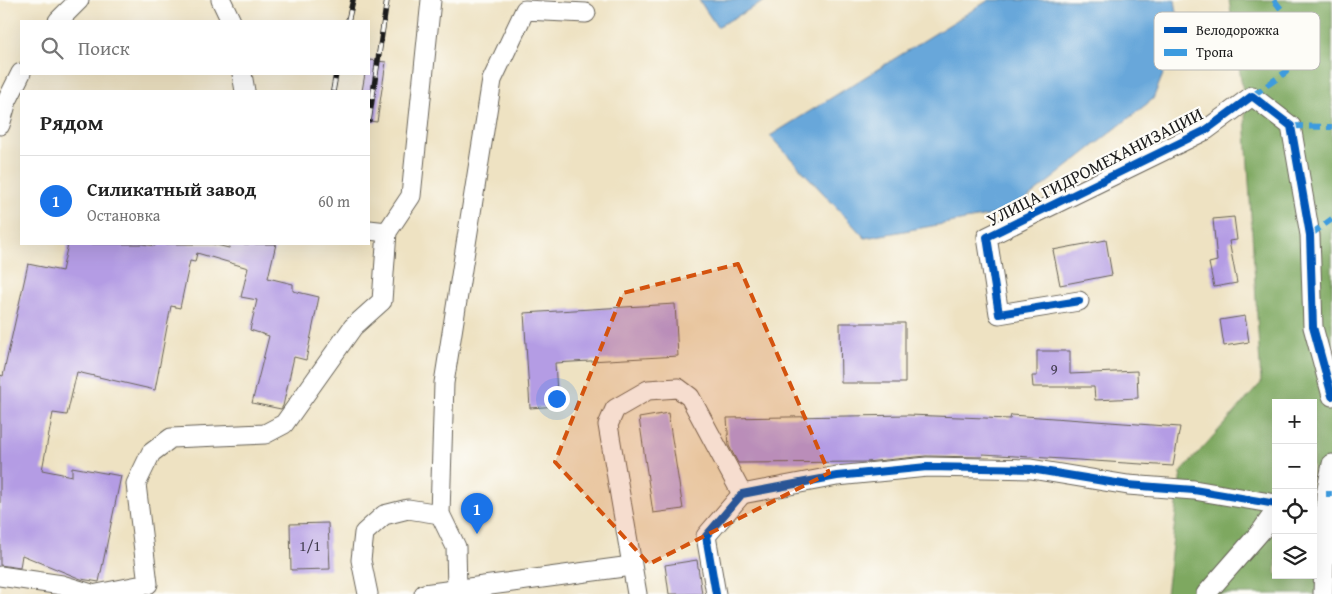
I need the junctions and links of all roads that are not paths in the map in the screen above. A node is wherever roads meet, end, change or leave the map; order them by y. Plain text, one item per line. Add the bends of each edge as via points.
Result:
1 (79, 0) edge
2 (221, 0) edge
3 (431, 0) edge
4 (586, 13) dead end
5 (59, 20) edge
6 (231, 20) edge
7 (20, 75) edge
8 (242, 75) edge
9 (244, 90) edge
10 (0, 126) edge
11 (378, 231) edge
12 (1079, 301) dead end
13 (1332, 396) edge
14 (1332, 464) edge
15 (742, 494) junction
16 (1320, 494) edge
17 (1272, 503) edge
18 (440, 514) junction
19 (1272, 516) edge
20 (631, 566) junction
21 (0, 576) edge
22 (457, 590) junction
23 (480, 590) edge
24 (92, 594) edge
25 (97, 594) edge
26 (368, 594) edge
27 (424, 594) edge
28 (636, 594) edge
29 (716, 594) edge
30 (1206, 594) edge
31 (1323, 594) edge

1 - 5 street
2 - 6 street
3 - 11 street via 411,196
4 - 18 street via 525,10 492,80 444,382
7 - 10 street via 7,101
8 - 9 street
11 - 25 street via 382,301 353,328 284,424 265,434 171,438 151,453 136,484 148,584
12 - 13 street, УЛИЦА ГИДРОМЕХАНИЗАЦИИ via 999,314 987,237 1206,130 1252,96 1291,126 1310,235 1313,327
14 - 16 street
15 - 17 street via 837,476 918,468 1021,469 1128,485 1194,490
15 - 20 street via 690,397 678,388 648,390 615,409 608,425
15 - 29 street via 706,536
16 - 31 street
18 - 22 street via 456,547
18 - 26 street via 408,509 384,514 364,533 361,560
19 - 30 street
20 - 23 street
20 - 28 street
21 - 24 street
22 - 23 street
22 - 27 street

